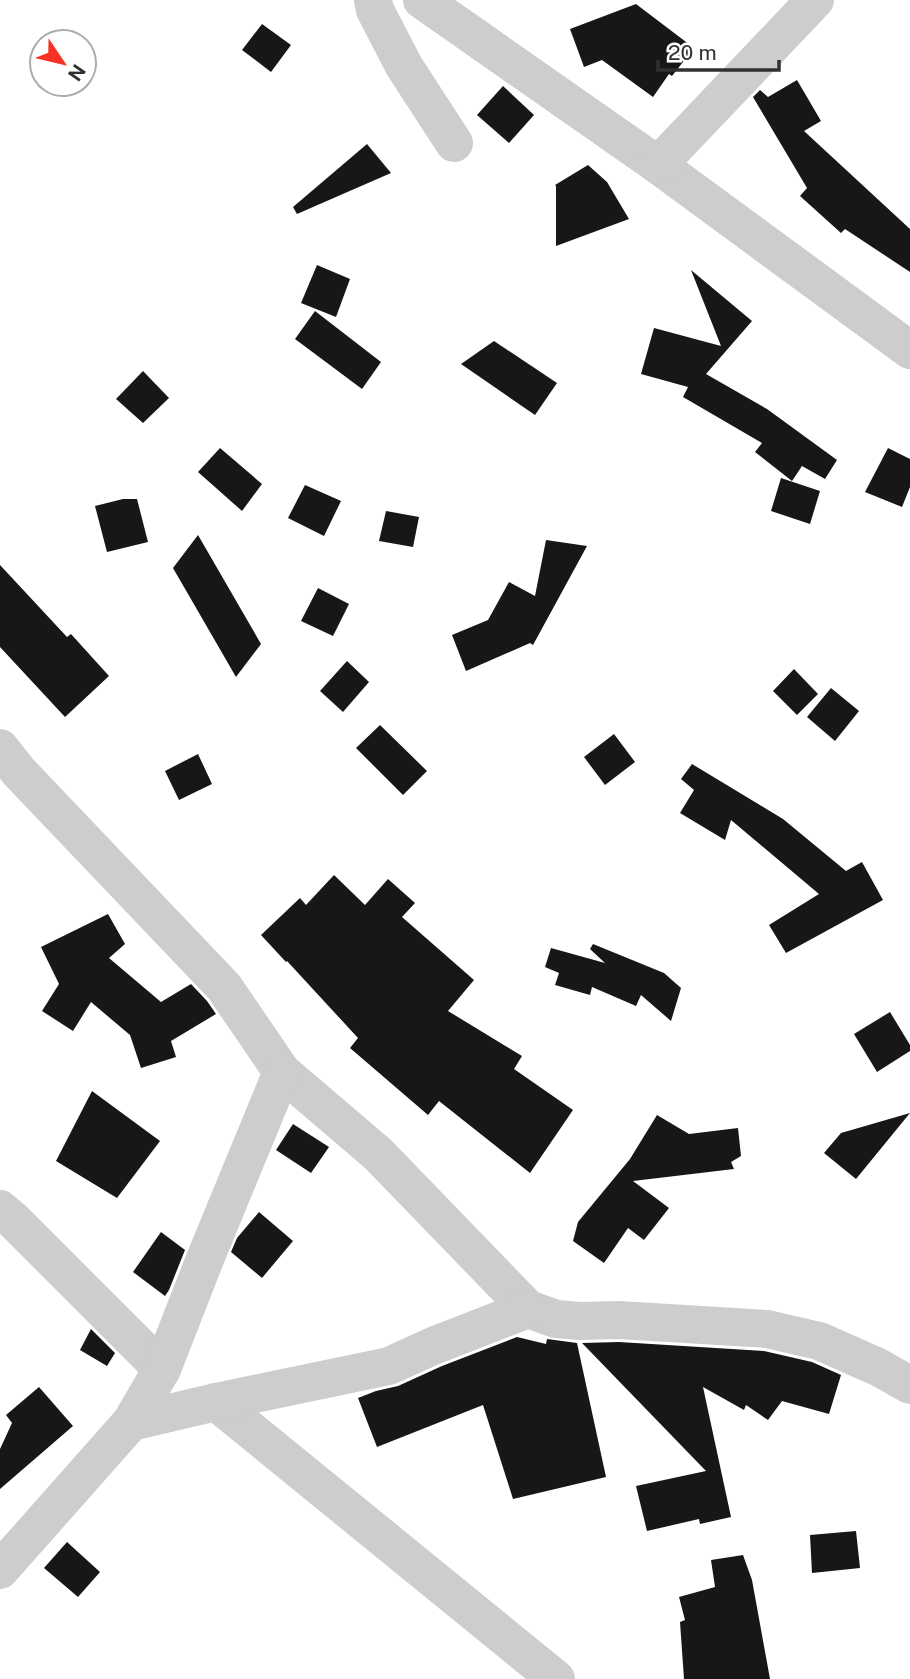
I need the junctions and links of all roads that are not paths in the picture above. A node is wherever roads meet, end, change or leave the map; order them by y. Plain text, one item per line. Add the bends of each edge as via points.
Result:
1 (373, 0) edge
2 (422, 0) edge
3 (815, 0) edge
4 (454, 143) dead end
5 (658, 165) junction
6 (910, 350) edge
7 (6, 767) edge
8 (282, 1072) junction
9 (0, 1209) edge
10 (528, 1309) junction
11 (162, 1369) junction
12 (910, 1385) edge
13 (216, 1402) junction
14 (131, 1422) junction
15 (0, 1570) edge
16 (556, 1679) edge

1 - 4 street via 404,66
2 - 5 street
3 - 5 street
5 - 6 street
7 - 8 street via 224,987
8 - 10 street via 378,1154
8 - 11 street
9 - 11 street
10 - 12 street via 556,1319 768,1329 819,1341
10 - 13 street via 389,1366
11 - 14 street
13 - 14 street
13 - 16 street
14 - 15 street

